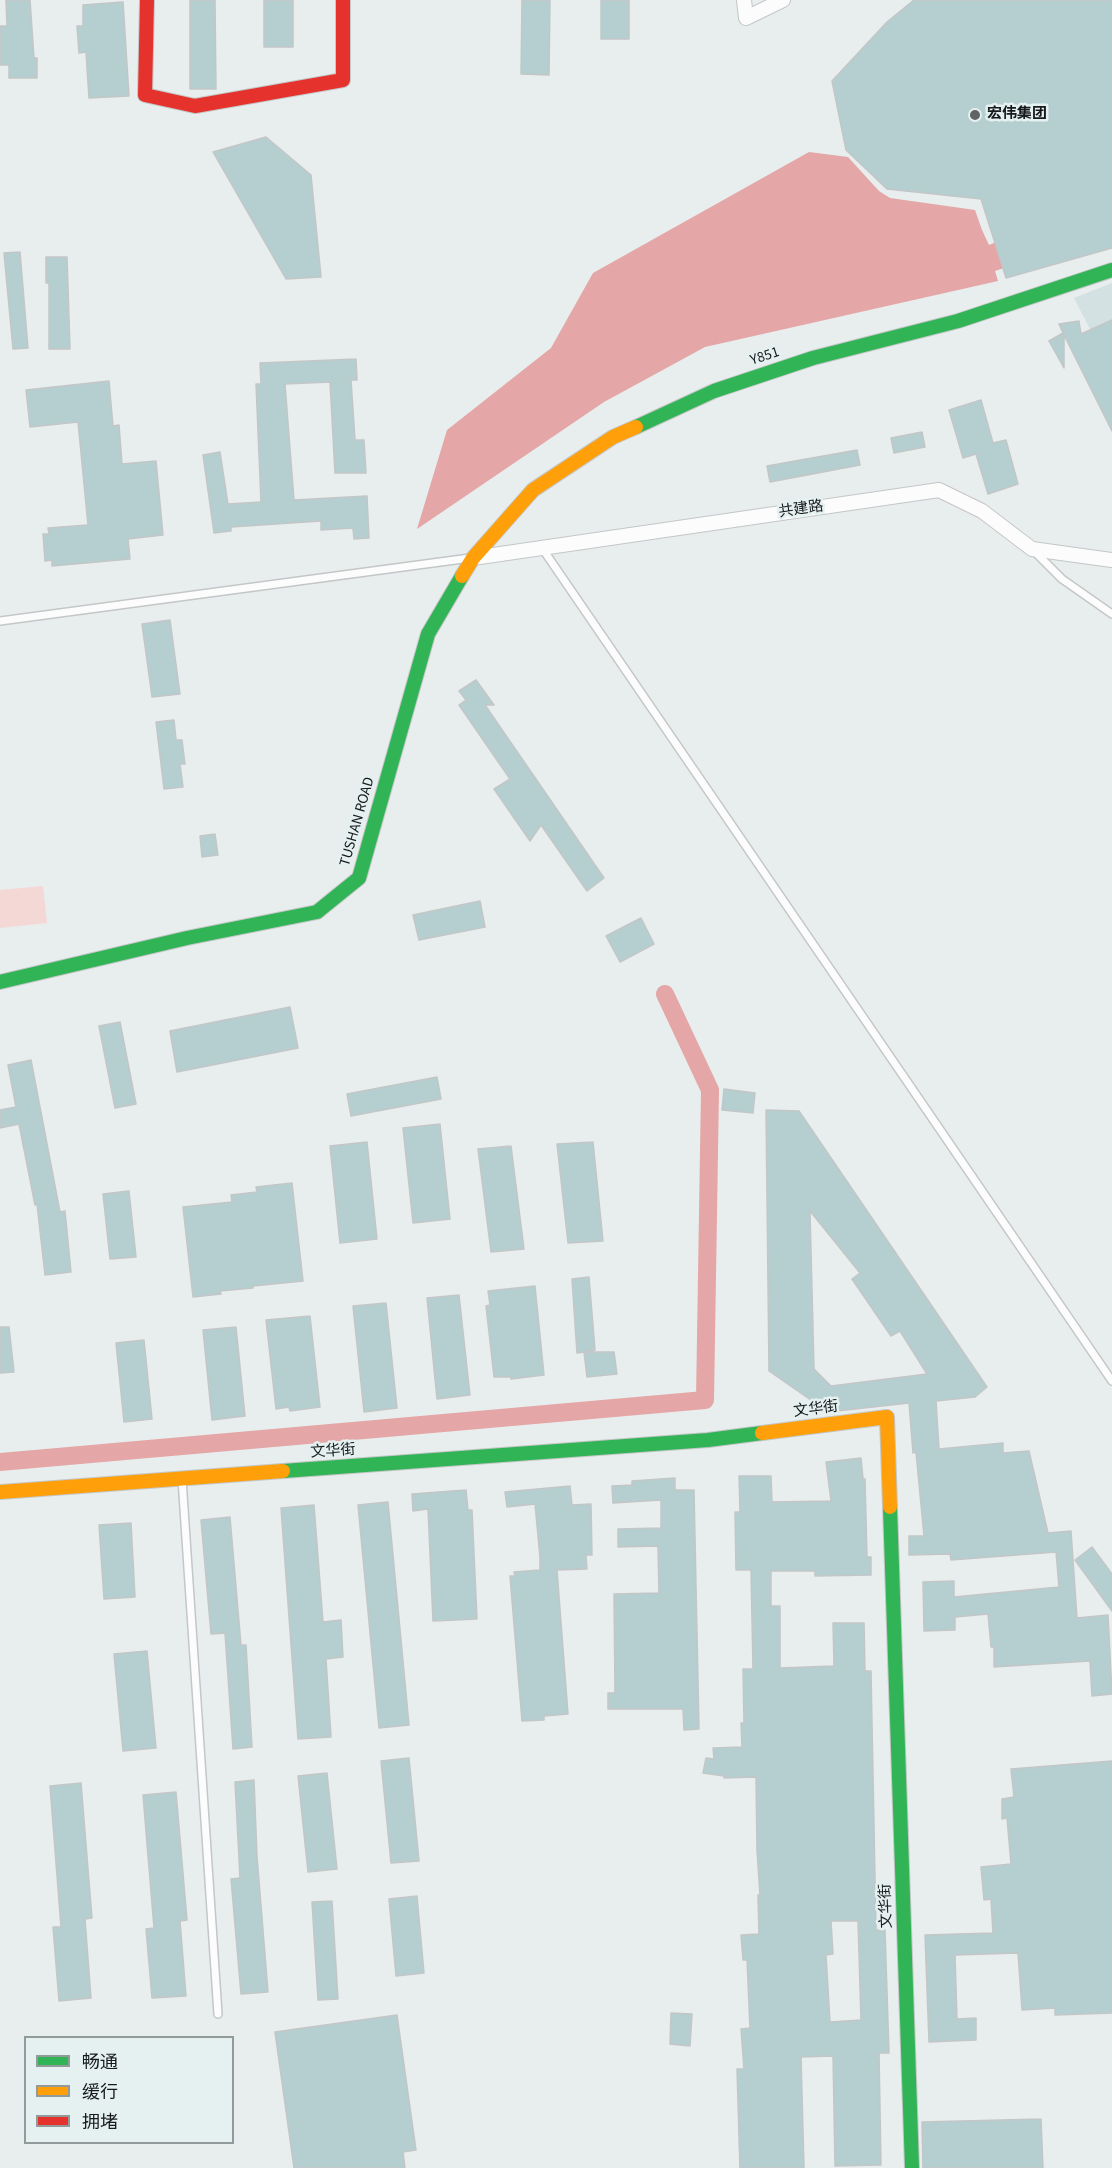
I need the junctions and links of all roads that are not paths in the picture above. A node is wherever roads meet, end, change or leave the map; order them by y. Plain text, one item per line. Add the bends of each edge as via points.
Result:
1 (147, 0) edge
2 (343, 0) edge
3 (744, 0) edge
4 (783, 0) edge
5 (1112, 270) edge
6 (542, 548) junction
7 (1032, 549) junction
8 (473, 558) junction
9 (1112, 560) edge
10 (1112, 614) edge
11 (0, 621) edge
12 (0, 982) edge
13 (1112, 1381) edge
14 (182, 1479) junction
15 (0, 1492) edge
16 (218, 2014) dead end
17 (912, 2168) edge

1 - 2 street via 146,95 195,106 343,80
3 - 4 street via 746,18
5 - 8 street, Y851 via 958,321 813,358 714,391 613,437 533,490
6 - 7 street, 共建路 via 939,490 982,511
6 - 8 street, 共建路
6 - 13 lane
7 - 9 street, 共建路
7 - 10 lane via 1062,579
8 - 11 lane
8 - 12 street, TUSHAN ROAD via 428,634 359,878 317,912
14 - 15 street, 文华街
14 - 16 lane
14 - 17 street, 文华街 via 708,1440 887,1417

